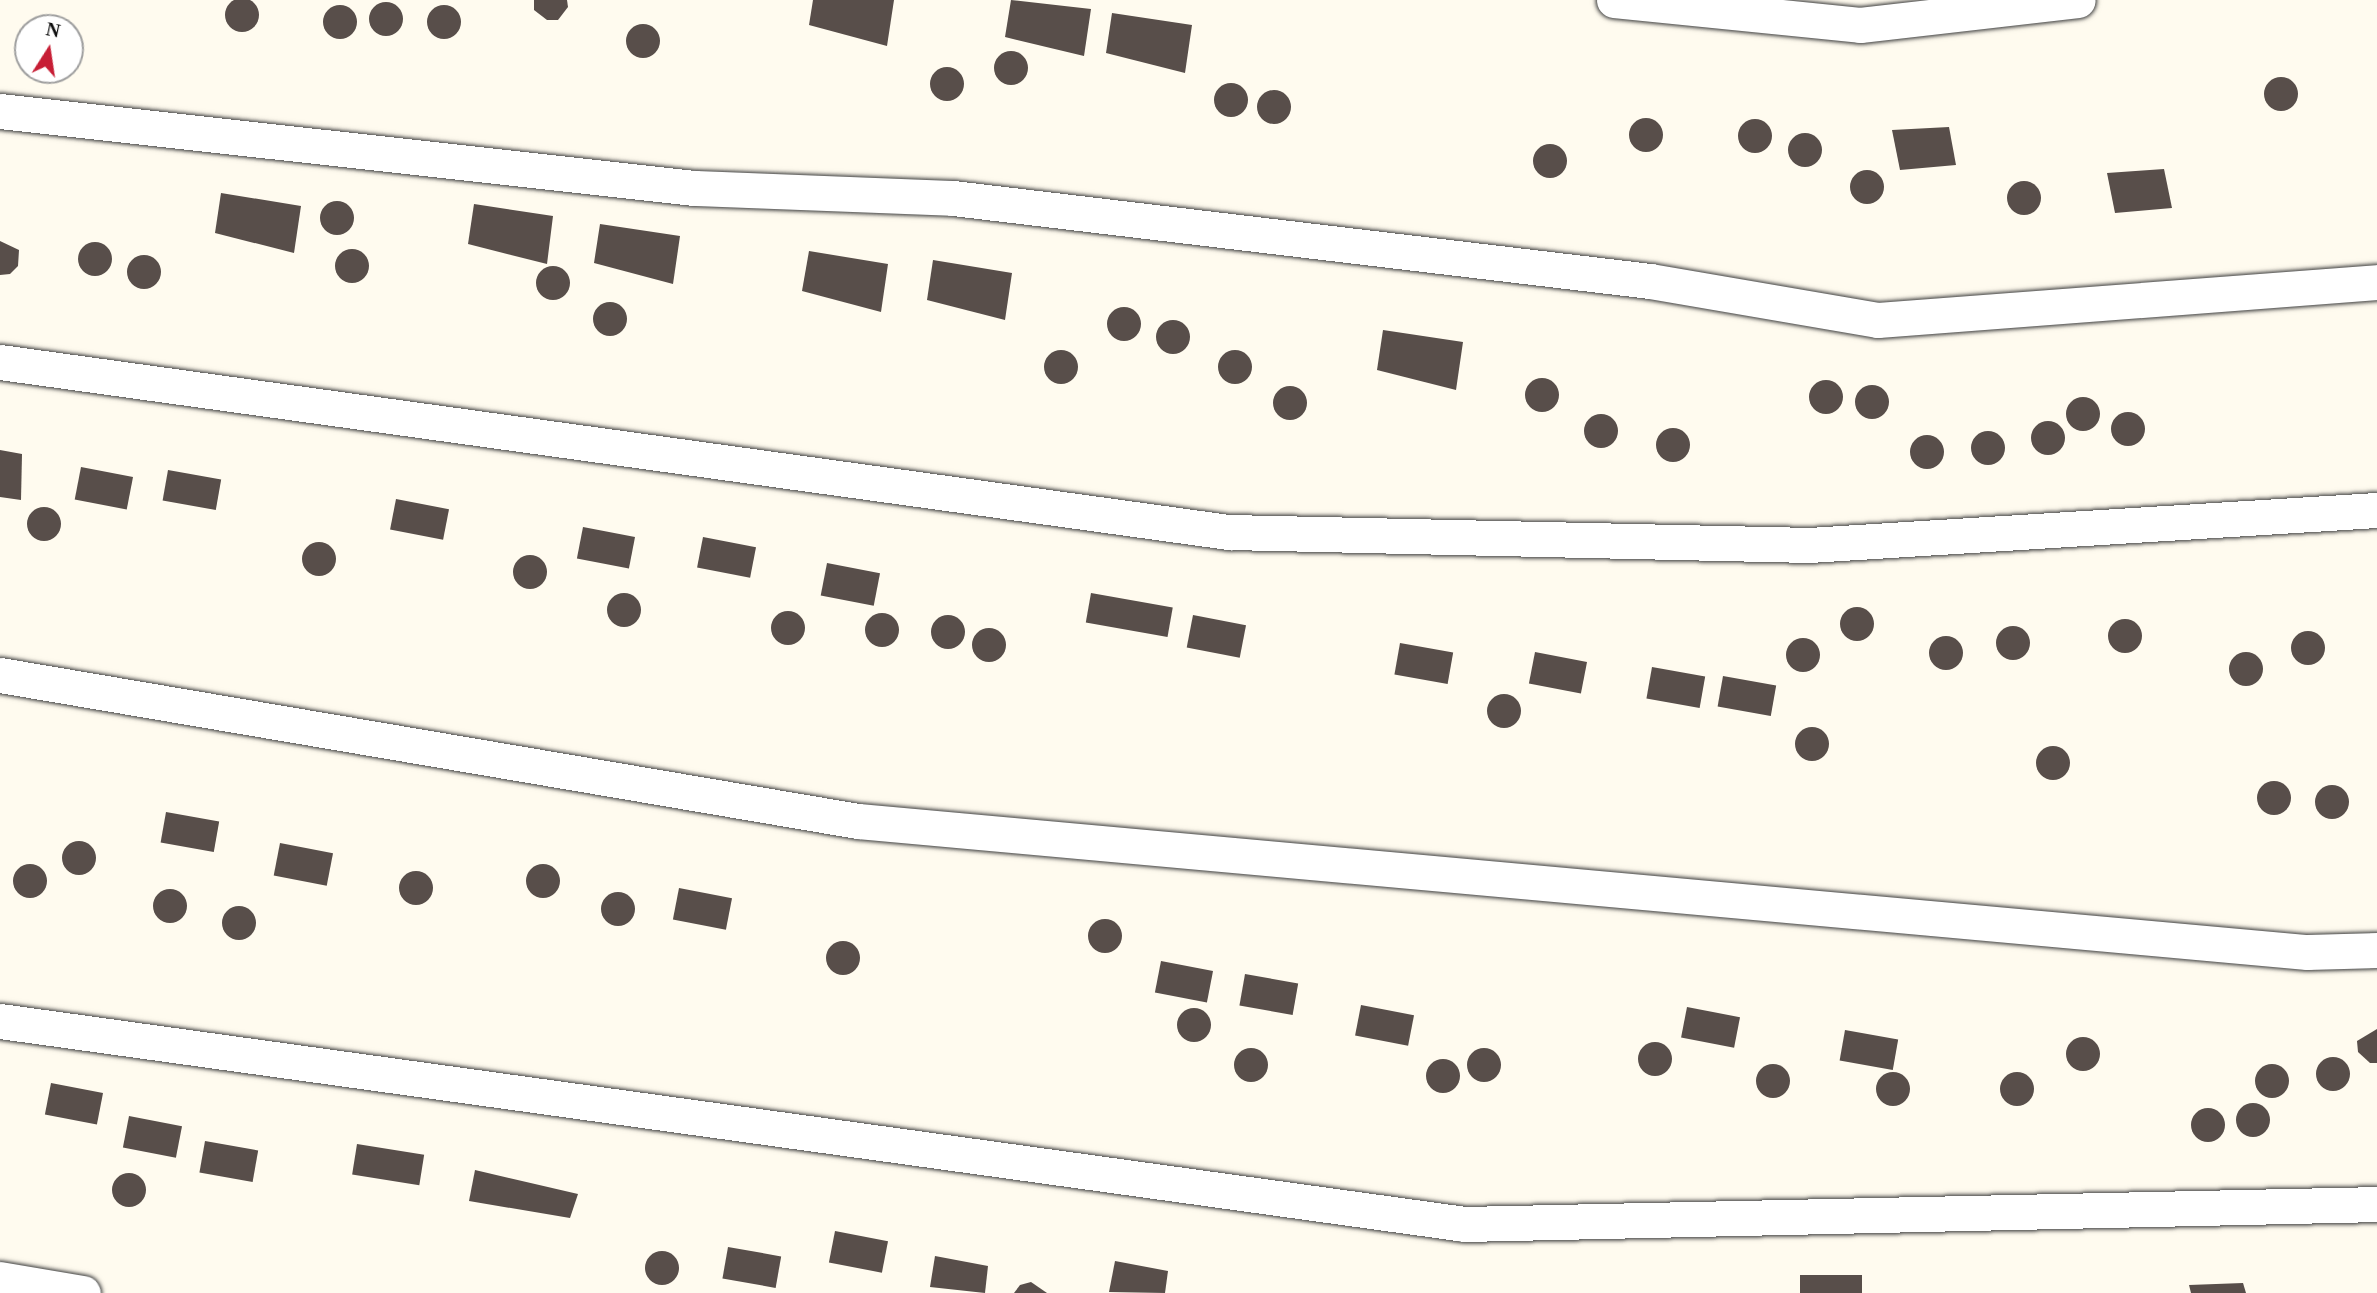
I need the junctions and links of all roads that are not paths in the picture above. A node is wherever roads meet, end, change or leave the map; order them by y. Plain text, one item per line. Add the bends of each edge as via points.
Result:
1 (1614, 0) edge
2 (2078, 0) edge
3 (0, 111) edge
4 (2377, 282) edge
5 (0, 362) edge
6 (2377, 510) edge
7 (0, 675) edge
8 (2377, 950) edge
9 (0, 1021) edge
10 (2377, 1204) edge
11 (0, 1279) edge
12 (83, 1293) edge

1 - 2 street via 1860,25
3 - 4 street via 694,188 953,198 1650,281 1878,320
5 - 6 street via 1229,532 1810,545
7 - 8 street via 858,821 2306,952
9 - 10 street via 1464,1224
11 - 12 street

